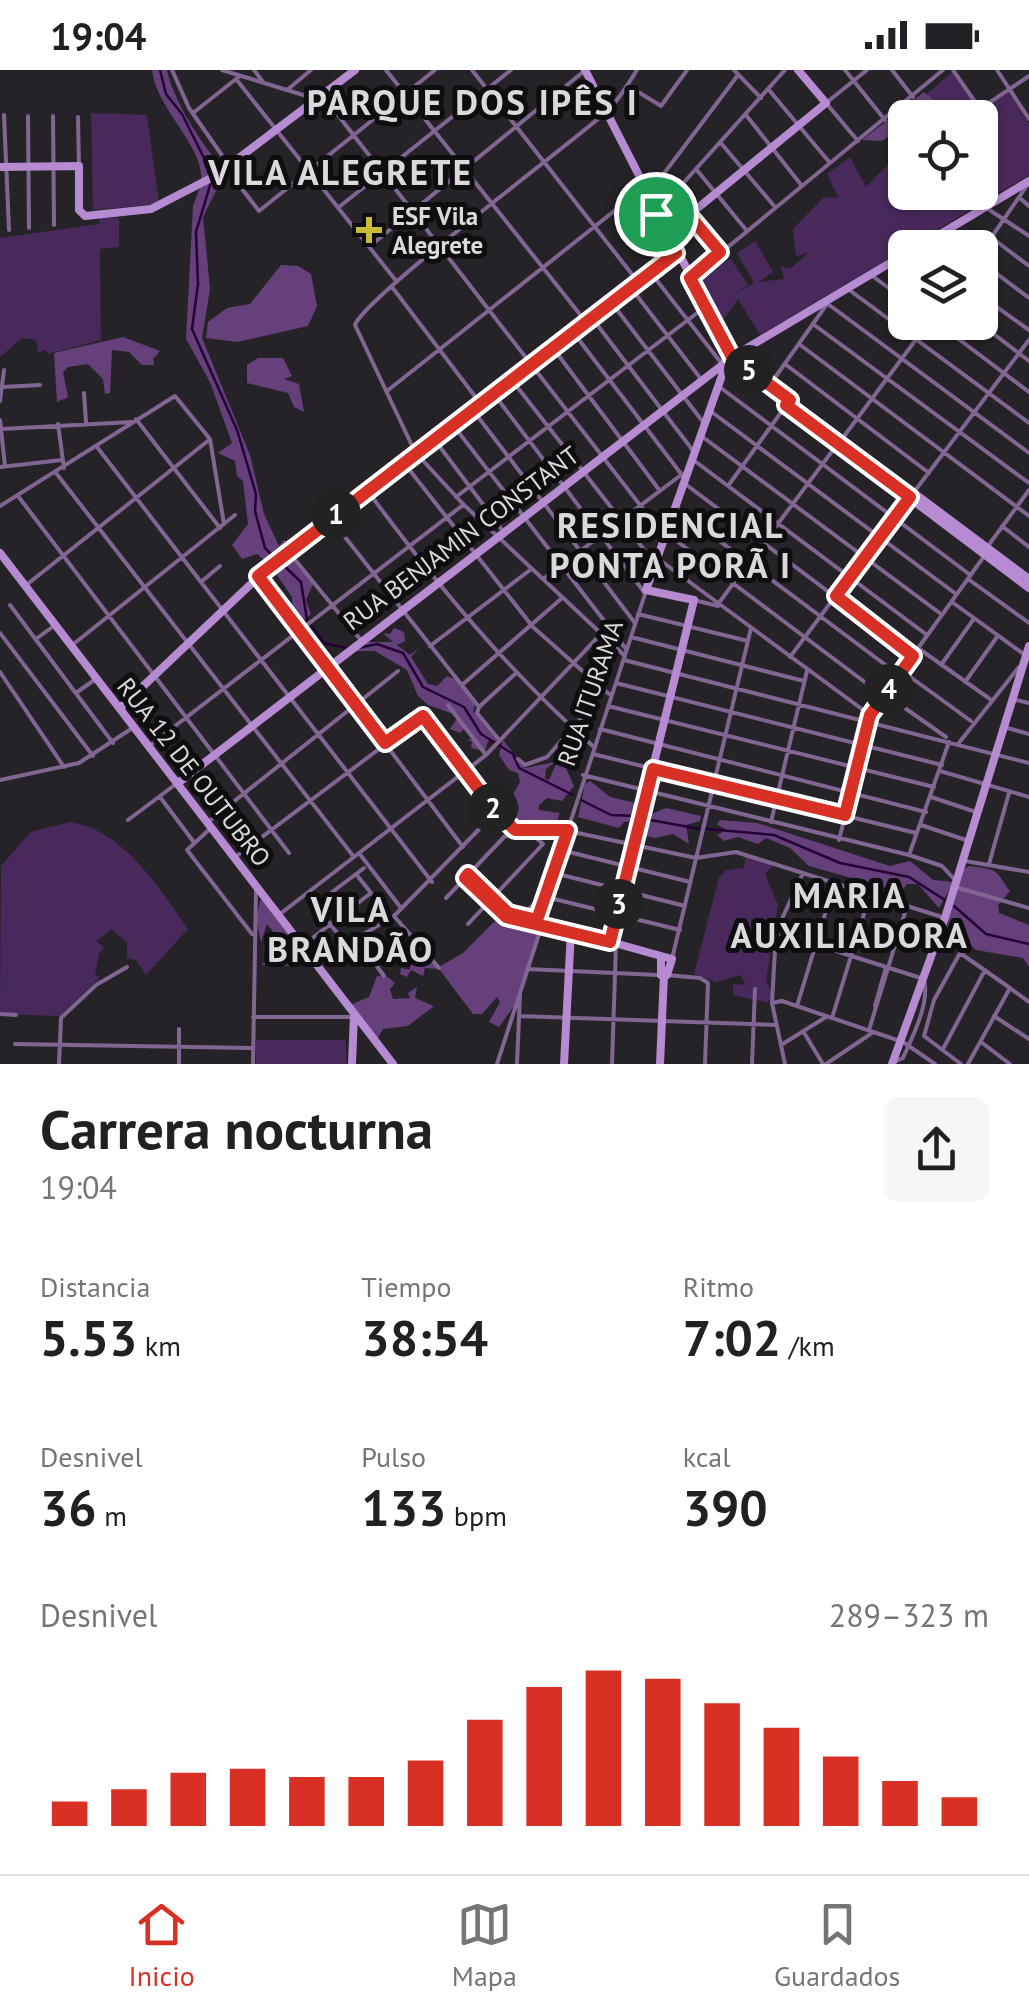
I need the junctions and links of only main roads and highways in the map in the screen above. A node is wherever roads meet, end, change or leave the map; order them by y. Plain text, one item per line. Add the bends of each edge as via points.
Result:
1 (354, 70) edge
2 (585, 70) edge
3 (798, 70) edge
4 (4, 169) edge
5 (1029, 181) edge
6 (944, 230) edge
7 (666, 234) junction
8 (676, 253) junction
9 (888, 264) edge
10 (726, 362) junction
11 (788, 403) junction
12 (987, 550) junction
13 (0, 553) edge
14 (1029, 578) edge
15 (1029, 588) edge
16 (1027, 653) edge
17 (120, 708) junction
18 (178, 783) junction
19 (613, 943) junction
20 (351, 1014) junction
21 (893, 1063) edge
22 (352, 1064) edge
23 (393, 1064) edge
24 (564, 1064) edge
25 (660, 1064) edge

1 - 4 main road via 216,176 150,209 87,217 79,210 79,168
2 - 7 main road
3 - 7 main road via 826,103
5 - 6 main road
7 - 8 main road
8 - 10 main road, RUA ITURAMA
8 - 17 main road via 287,550
9 - 10 main road, RUA BENJAMIN CONSTANT
10 - 11 main road
10 - 11 main road
10 - 18 main road, RUA BENJAMIN CONSTANT
10 - 19 main road, RUA ITURAMA via 646,592 694,600
11 - 12 main road
12 - 14 main road
12 - 15 main road
13 - 17 main road, RUA 12 DE OUTUBRO
16 - 21 main road via 906,1043
17 - 18 main road, RUA 12 DE OUTUBRO
18 - 20 main road, RUA 12 DE OUTUBRO
19 - 24 main road via 570,932
19 - 25 main road via 667,958
20 - 22 main road
20 - 23 main road, RUA 12 DE OUTUBRO

